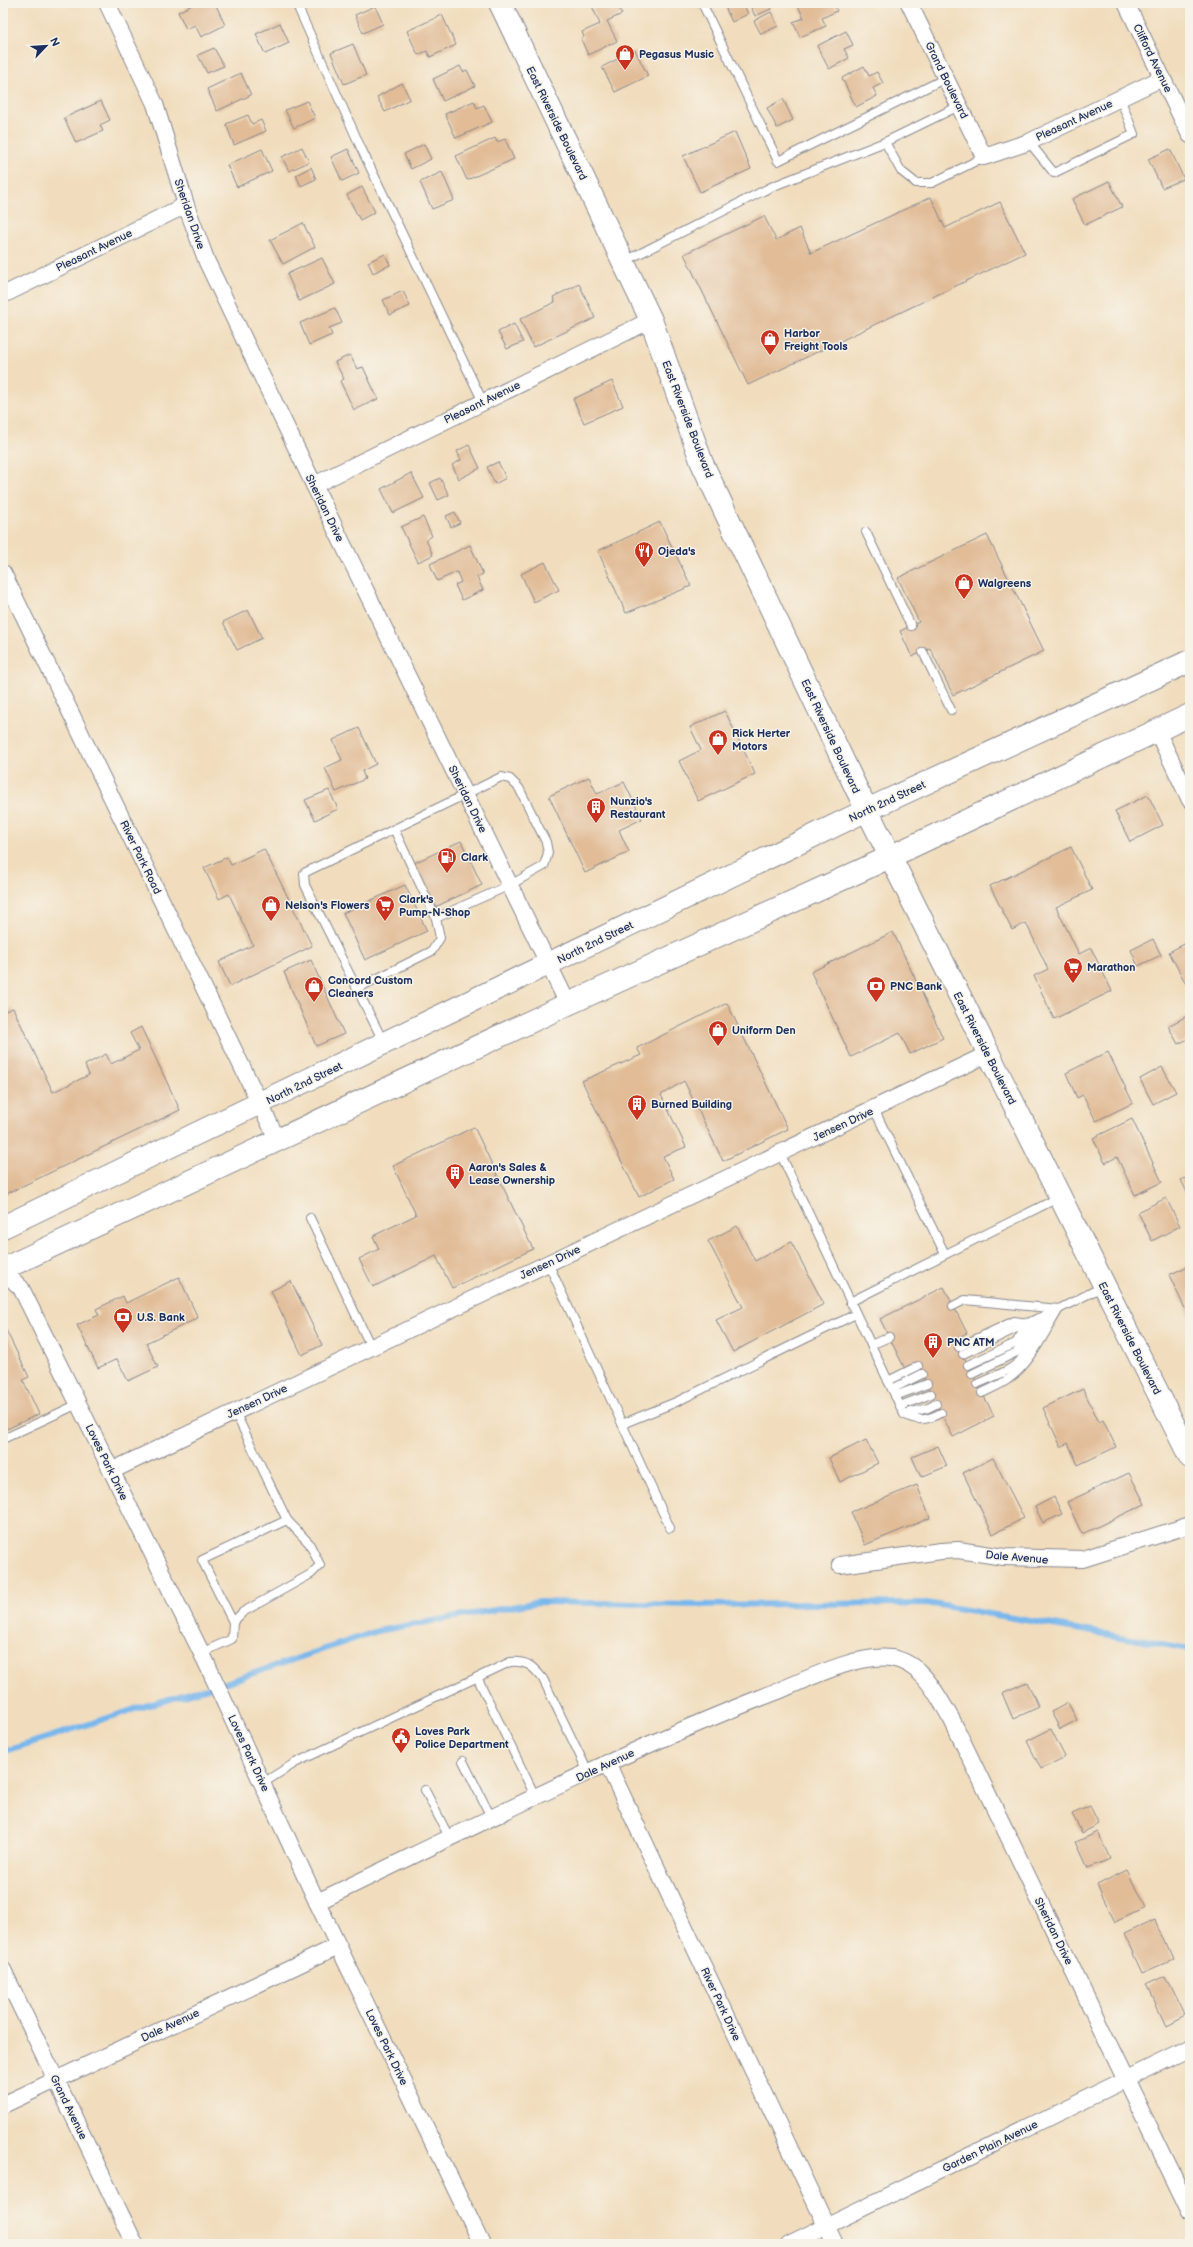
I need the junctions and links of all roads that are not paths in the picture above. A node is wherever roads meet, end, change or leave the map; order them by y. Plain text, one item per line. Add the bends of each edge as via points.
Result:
1 (107, 3) edge
2 (296, 3) edge
3 (500, 3) edge
4 (702, 3) edge
5 (909, 3) edge
6 (1126, 3) edge
7 (946, 78) junction
8 (1162, 78) junction
9 (1120, 98) junction
10 (959, 106) junction
11 (1190, 135) edge
12 (885, 142) junction
13 (1029, 142) junction
14 (984, 157) junction
15 (186, 205) junction
16 (624, 262) junction
17 (3, 295) edge
18 (651, 320) junction
19 (483, 402) junction
20 (314, 485) junction
21 (866, 532) dead end
22 (3, 573) edge
23 (911, 626) dead end
24 (923, 652) dead end
25 (1190, 661) edge
26 (951, 710) dead end
27 (1190, 715) edge
28 (1157, 731) junction
29 (466, 795) junction
30 (1190, 800) edge
31 (867, 810) junction
32 (394, 829) junction
33 (889, 857) junction
34 (510, 885) junction
35 (436, 918) junction
36 (548, 964) junction
37 (358, 988) junction
38 (568, 1004) junction
39 (384, 1044) junction
40 (988, 1054) junction
41 (261, 1104) junction
42 (874, 1109) junction
43 (278, 1141) junction
44 (780, 1153) junction
45 (1060, 1196) junction
46 (310, 1218) dead end
47 (3, 1227) edge
48 (944, 1254) junction
49 (548, 1263) junction
50 (3, 1270) edge
51 (1104, 1286) junction
52 (850, 1302) junction
53 (953, 1306) dead end
54 (1059, 1309) junction
55 (856, 1314) junction
56 (1048, 1314) junction
57 (1039, 1318) junction
58 (1028, 1323) junction
59 (889, 1337) dead end
60 (871, 1345) junction
61 (959, 1346) dead end
62 (371, 1347) junction
63 (963, 1354) dead end
64 (968, 1365) dead end
65 (918, 1366) dead end
66 (922, 1374) dead end
67 (972, 1374) dead end
68 (926, 1384) dead end
69 (977, 1384) dead end
70 (892, 1388) junction
71 (982, 1393) dead end
72 (931, 1394) dead end
73 (78, 1404) junction
74 (936, 1404) dead end
75 (900, 1406) junction
76 (235, 1412) junction
77 (941, 1413) dead end
78 (904, 1414) junction
79 (622, 1424) junction
80 (3, 1439) edge
81 (1190, 1457) edge
82 (111, 1471) junction
83 (287, 1520) junction
84 (1190, 1525) edge
85 (670, 1528) dead end
86 (840, 1565) dead end
87 (233, 1622) junction
88 (204, 1658) junction
89 (903, 1661) joint
90 (477, 1677) junction
91 (463, 1761) dead end
92 (607, 1763) junction
93 (588, 1772) junction
94 (262, 1782) junction
95 (425, 1790) dead end
96 (536, 1798) junction
97 (492, 1819) junction
98 (450, 1839) junction
99 (317, 1902) junction
100 (338, 1946) junction
101 (3, 1970) edge
102 (1190, 2048) edge
103 (1126, 2079) junction
104 (56, 2080) junction
105 (3, 2105) edge
106 (1190, 2212) edge
107 (827, 2227) junction
108 (135, 2244) edge
109 (482, 2244) edge
110 (789, 2244) edge
111 (835, 2244) edge

1 - 15 street, Sheridan Drive via 155,104
2 - 19 lane via 361,148
3 - 16 main road, East Riverside Boulevard
4 - 7 lane via 778,161
5 - 7 street, Grand Boulevard
6 - 8 street, Clifford Avenue
7 - 10 street, Grand Boulevard
8 - 9 street, Pleasant Avenue
8 - 11 street, Clifford Avenue
9 - 13 street, Pleasant Avenue
9 - 13 lane via 1134,134 1054,173
10 - 12 lane
10 - 14 street, Grand Boulevard
12 - 14 lane via 901,171 916,183 932,183
12 - 16 lane via 772,187
13 - 14 street, Pleasant Avenue
15 - 17 street, Pleasant Avenue
15 - 20 street, Sheridan Drive via 207,262
16 - 18 main road, East Riverside Boulevard
18 - 19 street, Pleasant Avenue
18 - 31 main road, East Riverside Boulevard via 702,463
19 - 20 street, Pleasant Avenue
20 - 29 street, Sheridan Drive
21 - 23 lane
22 - 41 street, River Park Road
24 - 26 lane
25 - 31 main road, North 2nd Street
27 - 28 main road
28 - 30 street
28 - 33 main road
29 - 32 lane
29 - 34 street, Sheridan Drive
29 - 34 lane via 501,777 510,779 519,788 546,842 548,853 544,866
31 - 33 main road, East Riverside Boulevard
31 - 36 main road, North 2nd Street
32 - 35 lane
32 - 37 lane via 304,873 305,885
33 - 38 main road
33 - 40 main road, East Riverside Boulevard
34 - 35 lane
34 - 36 street, Sheridan Drive
35 - 37 lane via 440,938 432,950
36 - 38 street, Sheridan Drive
36 - 39 main road, North 2nd Street
37 - 39 lane
38 - 43 main road
39 - 41 main road, North 2nd Street
40 - 42 street, Jensen Drive
40 - 45 main road, East Riverside Boulevard
41 - 43 street, River Park Road
41 - 47 main road, North 2nd Street
42 - 44 street, Jensen Drive
42 - 48 lane
43 - 50 main road
44 - 49 street, Jensen Drive
44 - 52 lane
45 - 48 lane
45 - 51 main road, East Riverside Boulevard
46 - 62 lane
48 - 52 lane
49 - 62 street, Jensen Drive
49 - 79 lane
50 - 73 street, Loves Park Drive via 21,1288
51 - 54 lane
51 - 81 main road, East Riverside Boulevard
52 - 55 lane
53 - 54 lane via 965,1300
54 - 56 lane
54 - 71 lane via 1017,1372
55 - 60 lane
55 - 79 lane via 676,1402
56 - 57 lane
56 - 69 lane via 1022,1358 1015,1365
57 - 58 lane
57 - 67 lane via 1018,1352
58 - 61 lane via 1014,1321
58 - 63 lane
58 - 64 lane via 1016,1343
59 - 60 lane
60 - 70 lane
62 - 76 street, Jensen Drive
65 - 70 lane
66 - 70 lane
68 - 70 lane
70 - 75 lane
72 - 75 lane
73 - 80 lane
73 - 82 street, Loves Park Drive
74 - 78 lane
75 - 78 lane
76 - 82 street, Jensen Drive
76 - 83 lane
77 - 78 lane via 930,1418 913,1420
79 - 85 lane
82 - 88 street, Loves Park Drive
83 - 87 lane via 309,1543 320,1565 311,1574 243,1612
83 - 87 lane via 202,1560
84 - 86 street, Dale Avenue via 1083,1559 1004,1557 952,1551
87 - 88 lane via 232,1639
88 - 94 street, Loves Park Drive
89 - 92 street, Dale Avenue via 880,1658 839,1667 748,1702
89 - 103 street, Sheridan Drive via 926,1678 952,1720
90 - 93 lane via 510,1662 522,1660 534,1667 543,1679
90 - 94 lane
90 - 96 lane
91 - 97 lane
92 - 93 street, Dale Avenue
92 - 107 street, River Park Drive
93 - 96 street, Dale Avenue
94 - 99 street, Loves Park Drive
95 - 98 lane
96 - 97 street, Dale Avenue
97 - 98 street, Dale Avenue
98 - 99 street, Dale Avenue
99 - 100 street, Loves Park Drive
100 - 104 street, Dale Avenue
100 - 109 street, Loves Park Drive
101 - 104 street, Grand Avenue
102 - 103 street, Garden Plain Avenue
103 - 106 street, Sheridan Drive
103 - 107 street, Garden Plain Avenue
104 - 105 street, Dale Avenue
104 - 108 street, Grand Avenue
107 - 110 street, Garden Plain Avenue
107 - 111 street, River Park Drive

